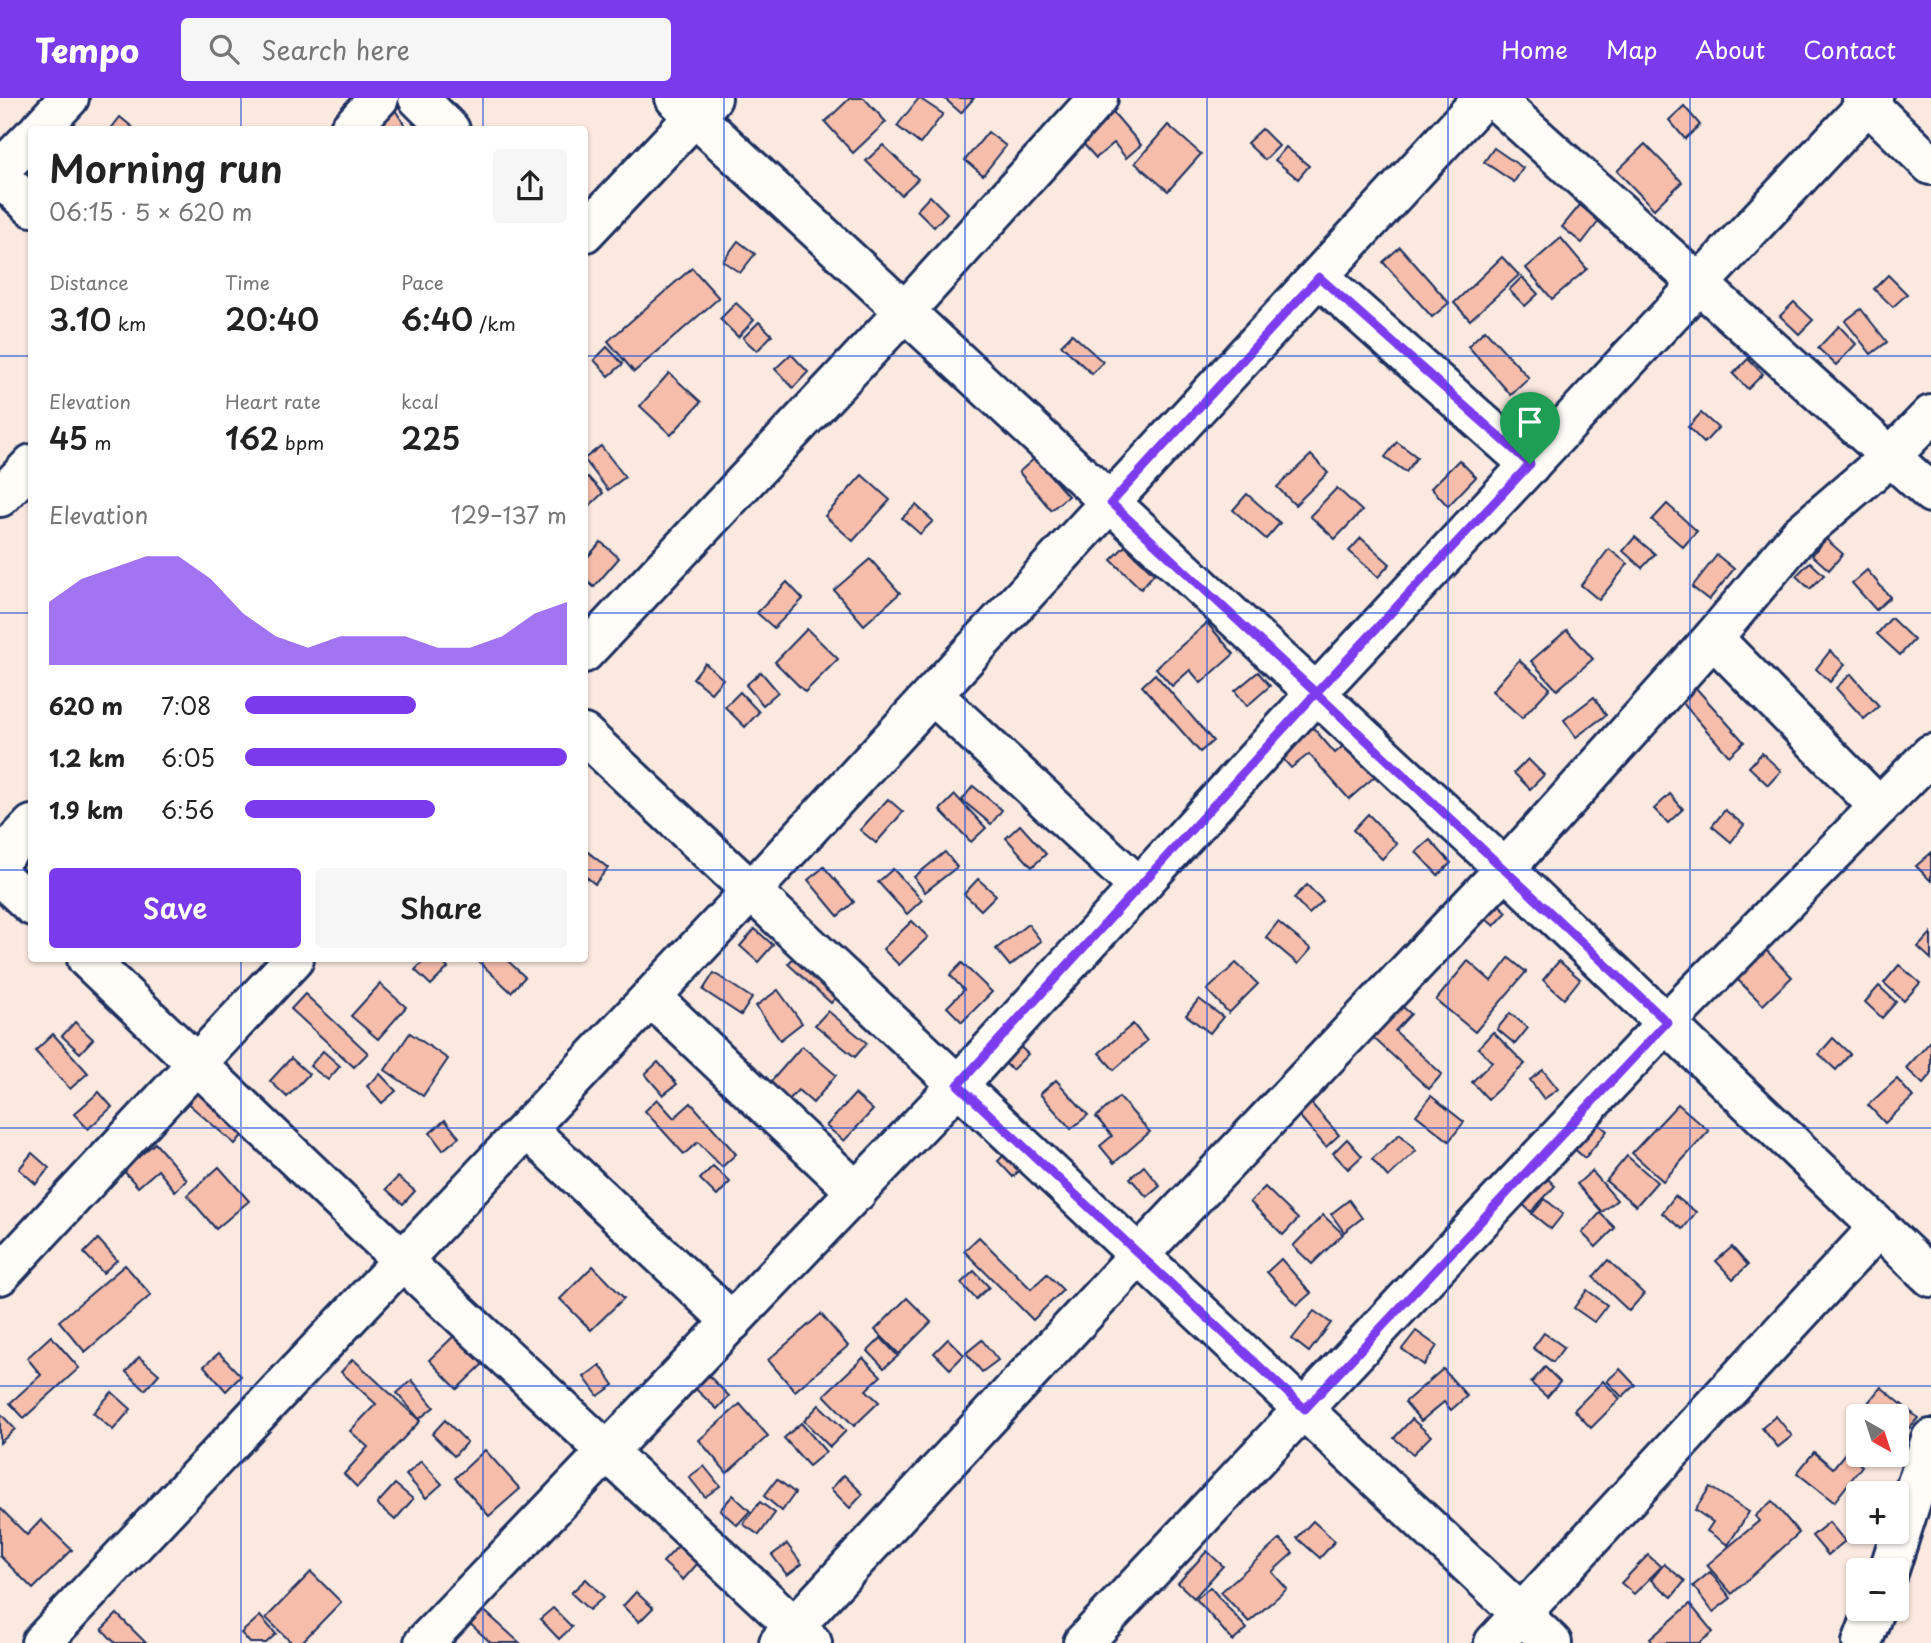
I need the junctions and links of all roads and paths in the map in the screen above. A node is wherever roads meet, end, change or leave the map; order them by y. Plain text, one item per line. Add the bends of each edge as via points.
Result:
1 (69, 98) edge
2 (379, 98) edge
3 (418, 98) edge
4 (1098, 98) edge
5 (1483, 98) edge
6 (1493, 98) edge
7 (1868, 100) edge
8 (694, 104) edge
9 (42, 126) edge
10 (353, 126) edge
11 (446, 126) edge
12 (28, 141) edge
13 (1931, 165) edge
14 (0, 170) edge
15 (0, 177) edge
16 (28, 203) edge
17 (588, 228) edge
18 (1319, 277) junction
19 (1698, 286) junction
20 (906, 310) junction
21 (1931, 415) edge
22 (1891, 456) junction
23 (1530, 464) junction
24 (28, 468) edge
25 (1931, 493) edge
26 (0, 497) edge
27 (1111, 503) junction
28 (1713, 638) junction
29 (588, 649) edge
30 (1316, 693) junction
31 (933, 695) junction
32 (588, 738) edge
33 (1931, 754) edge
34 (1879, 807) junction
35 (28, 829) edge
36 (0, 859) edge
37 (1505, 869) junction
38 (0, 876) edge
39 (1139, 887) junction
40 (751, 891) junction
41 (28, 902) edge
42 (90, 962) edge
43 (292, 962) edge
44 (651, 997) junction
45 (1667, 1022) junction
46 (196, 1062) junction
47 (958, 1085) junction
48 (527, 1129) junction
49 (857, 1192) junction
50 (1879, 1227) junction
51 (1139, 1255) junction
52 (403, 1261) junction
53 (0, 1275) edge
54 (1931, 1278) edge
55 (732, 1322) junction
56 (1305, 1409) junction
57 (1931, 1439) edge
58 (608, 1451) junction
59 (1893, 1558) edge
60 (1521, 1614) junction
61 (1870, 1621) edge
62 (795, 1637) edge
63 (41, 1643) edge
64 (424, 1643) edge
65 (1083, 1643) edge
66 (1494, 1643) edge
67 (1552, 1643) edge
68 (1862, 1643) edge

1 - 9 street
2 - 10 street
3 - 11 street
4 - 20 street
5 - 18 street
6 - 19 street
7 - 13 street
7 - 19 street
8 - 17 street
8 - 20 street
12 - 14 street
15 - 16 street
18 - 23 street
18 - 27 street
19 - 22 street
19 - 23 street
20 - 27 street
20 - 29 street
21 - 22 street
22 - 25 street
22 - 28 street via 1799,535
23 - 30 street
24 - 26 street
27 - 30 street
27 - 31 street
28 - 34 street
28 - 37 street
30 - 37 street
30 - 39 street
31 - 39 street
31 - 40 street
32 - 40 street
33 - 34 street
34 - 45 street
35 - 36 street
37 - 45 street
37 - 51 street
38 - 41 street
39 - 47 street
40 - 44 street
40 - 47 street
42 - 46 street
43 - 46 street
44 - 48 street
44 - 49 street
45 - 50 street
45 - 56 street
46 - 52 street
46 - 53 street
47 - 49 street
47 - 51 street
48 - 52 street
48 - 55 street
49 - 55 street
50 - 54 street
50 - 60 street
51 - 56 street
51 - 62 street
52 - 58 street
52 - 63 street
55 - 58 street
56 - 60 street
56 - 65 street
57 - 59 street
58 - 62 street
58 - 64 street
60 - 66 street
60 - 67 street
61 - 68 street

